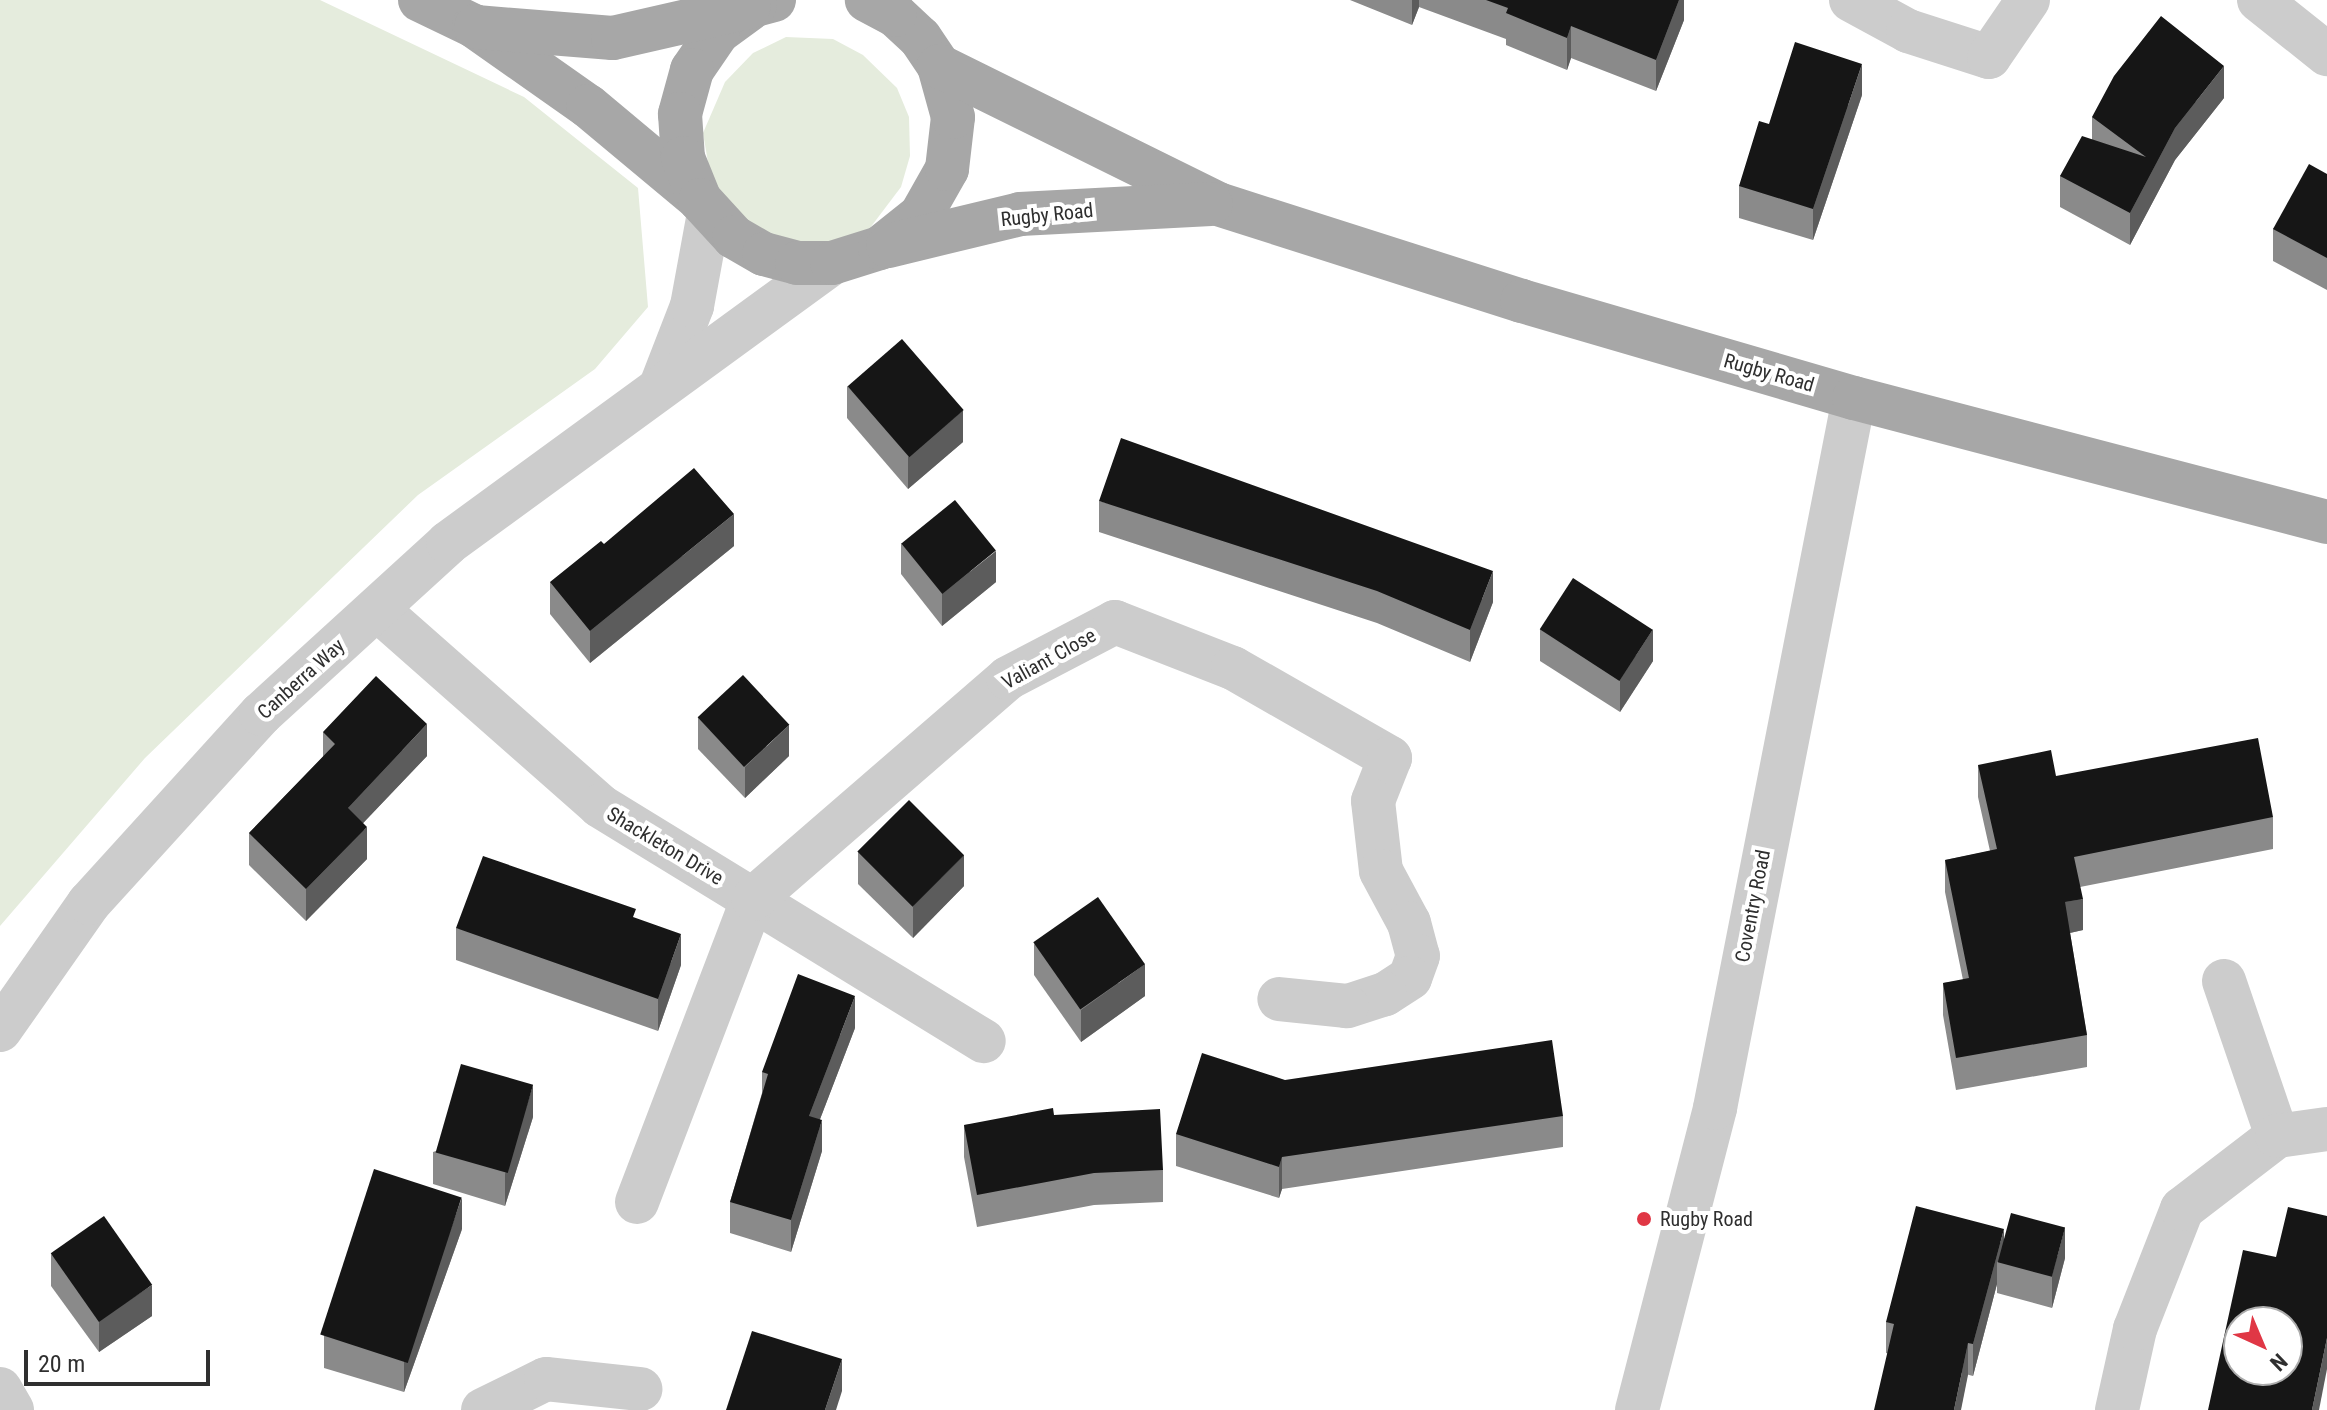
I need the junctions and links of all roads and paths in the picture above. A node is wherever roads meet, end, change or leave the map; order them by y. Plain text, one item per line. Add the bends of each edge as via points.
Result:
1 (420, 0) edge
2 (867, 0) edge
3 (1851, 0) edge
4 (2028, 0) edge
5 (2259, 0) edge
6 (764, 3) edge
7 (474, 26) junction
8 (2327, 54) edge
9 (939, 66) junction
10 (1218, 204) junction
11 (705, 207) junction
12 (880, 248) junction
13 (832, 263) junction
14 (661, 386) junction
15 (1854, 398) junction
16 (2327, 522) edge
17 (378, 610) junction
18 (753, 899) junction
19 (2224, 981) dead end
20 (1279, 999) dead end
21 (0, 1030) edge
22 (984, 1041) dead end
23 (2327, 1129) edge
24 (2277, 1136) junction
25 (637, 1202) dead end
26 (0, 1389) edge
27 (640, 1389) dead end
28 (12, 1410) edge
29 (483, 1410) edge
30 (1637, 1410) edge
31 (2117, 1410) edge

1 - 7 main road
2 - 9 main road via 895,15
3 - 4 street via 1908,31 1989,57
5 - 8 street
6 - 7 main road via 613,38
6 - 11 main road via 718,32 692,70 684,99 683,158
7 - 11 main road via 588,106
9 - 10 main road, Rugby Road
9 - 12 main road via 953,117 947,169 921,215
10 - 12 main road, Rugby Road via 1020,214
10 - 15 main road, Rugby Road via 1522,301
11 - 13 main road, Rugby Road via 734,237 764,254 797,263
11 - 14 street via 692,306
12 - 13 main road, Rugby Road
13 - 14 street, Canberra Way
14 - 17 street, Canberra Way via 448,543
15 - 16 main road, Rugby Road
15 - 30 street, Coventry Road via 1715,1108
17 - 18 street, Shackleton Drive via 600,806
17 - 21 street, Canberra Way via 261,714 100,891
18 - 20 street, Valiant Close via 1008,678 1115,622 1233,668 1390,758 1373,801 1381,871 1409,923 1418,956 1410,978 1385,994 1347,1006
18 - 22 street, Shackleton Drive
18 - 25 street
19 - 24 street
23 - 24 street
24 - 31 street via 2182,1209 2135,1329
26 - 28 street
27 - 29 street via 546,1379

